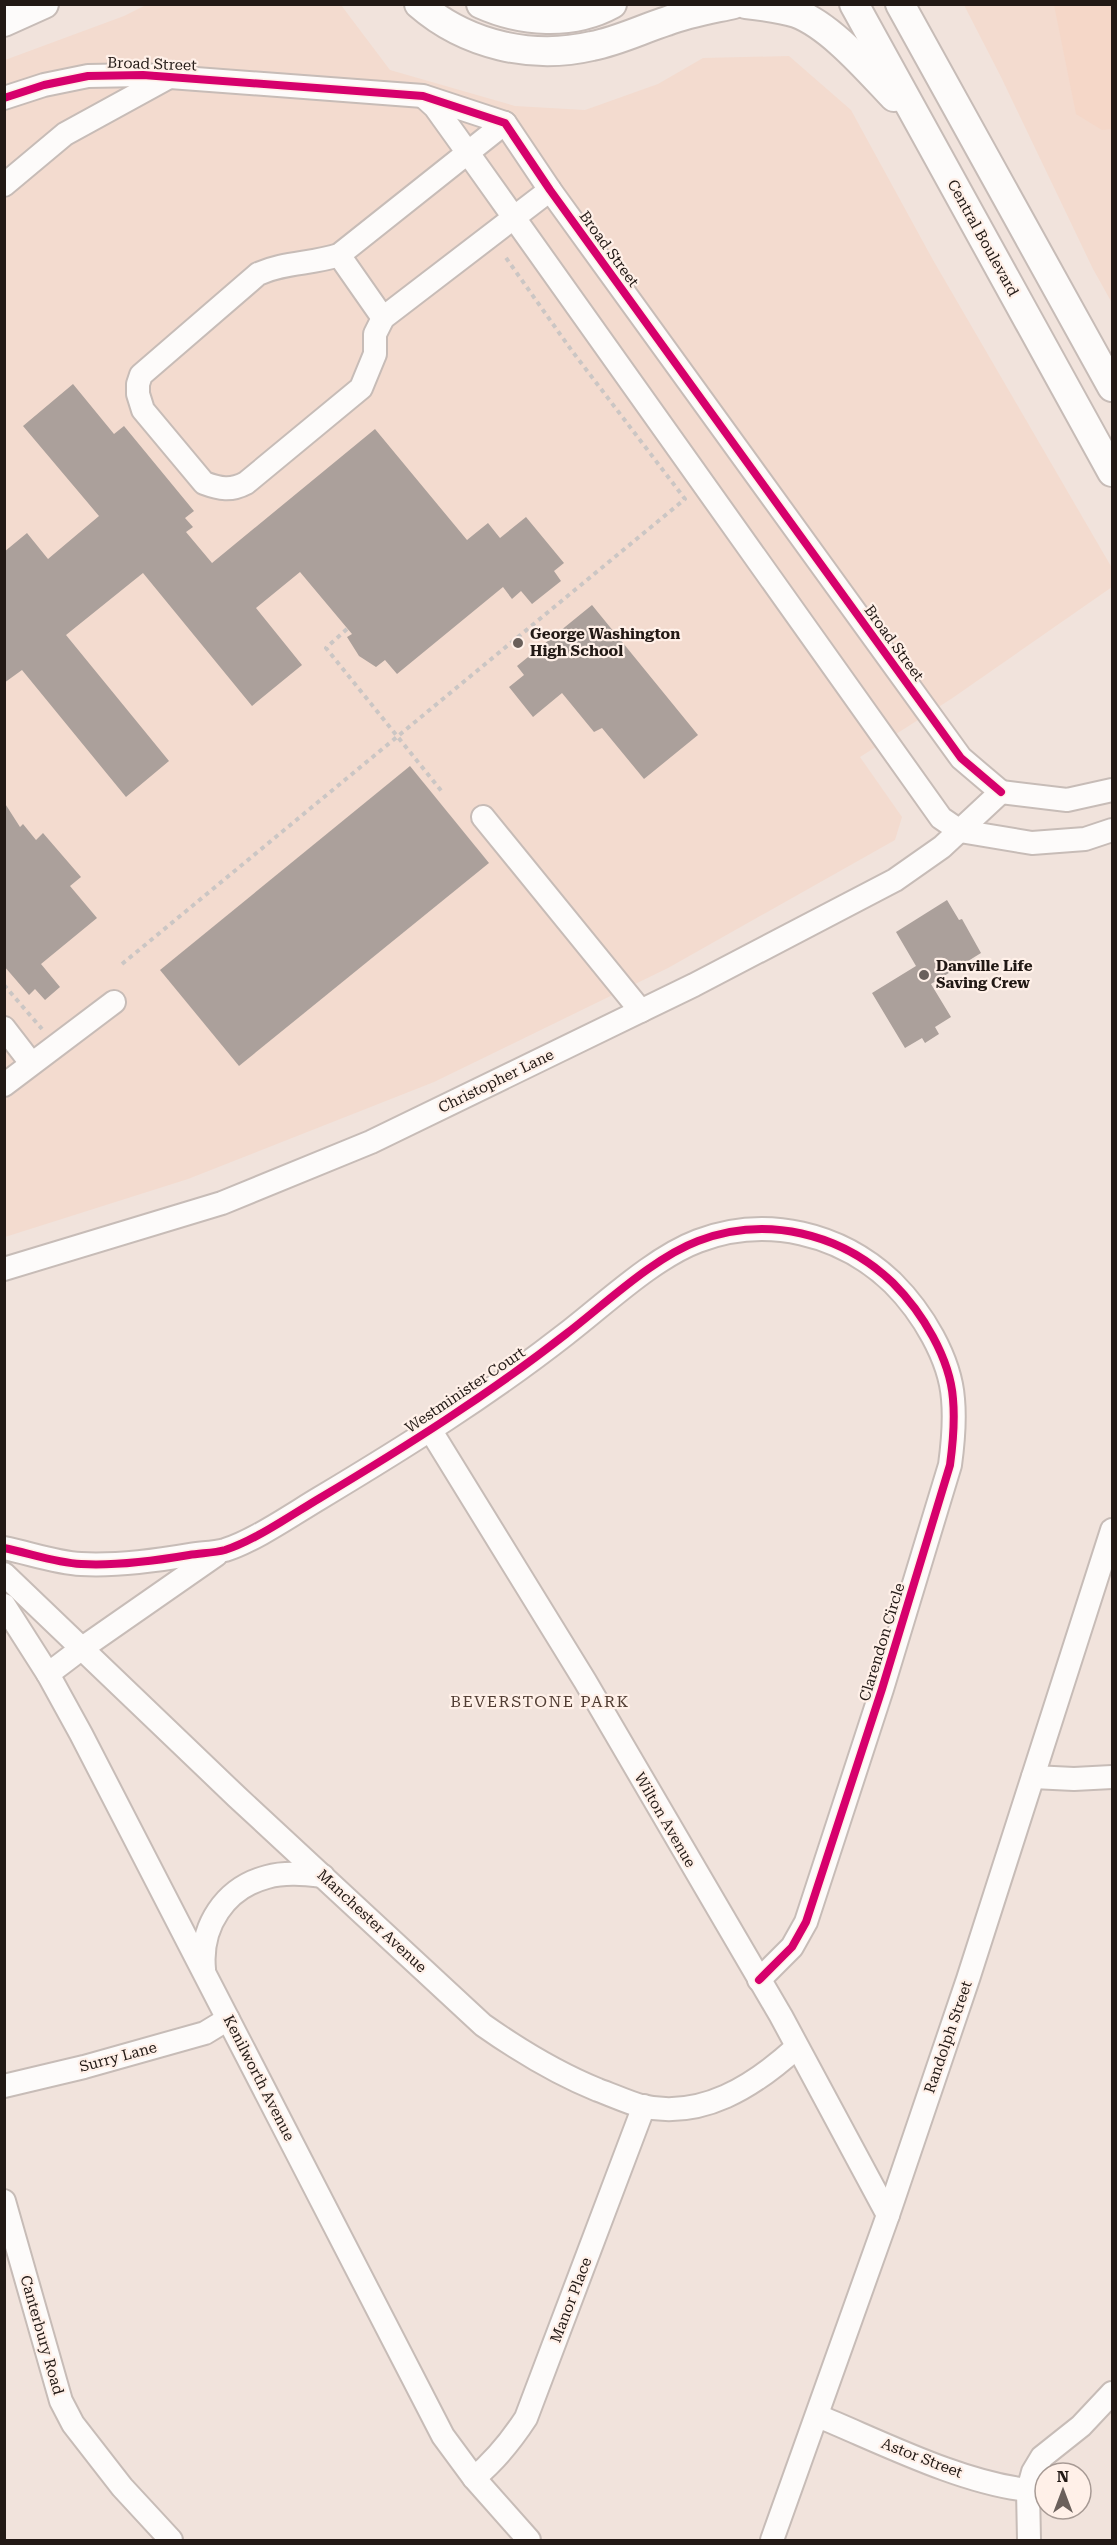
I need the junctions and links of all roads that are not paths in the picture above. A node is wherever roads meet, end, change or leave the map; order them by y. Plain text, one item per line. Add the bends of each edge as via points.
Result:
1 (44, 4) edge
2 (419, 4) edge
3 (481, 4) edge
4 (612, 4) edge
5 (734, 4) edge
6 (746, 4) edge
7 (854, 4) edge
8 (900, 4) edge
9 (923, 4) edge
10 (4, 22) edge
11 (169, 77) junction
12 (944, 82) junction
13 (423, 96) junction
14 (4, 98) edge
15 (505, 123) junction
16 (920, 123) junction
17 (468, 153) junction
18 (4, 185) edge
19 (550, 190) junction
20 (514, 218) junction
21 (339, 255) junction
22 (383, 318) junction
23 (1113, 387) edge
24 (1113, 471) edge
25 (1113, 790) edge
26 (1001, 792) junction
27 (483, 817) dead end
28 (1113, 830) edge
29 (960, 831) junction
30 (114, 1002) dead end
31 (641, 1011) junction
32 (4, 1028) edge
33 (31, 1063) junction
34 (4, 1085) edge
35 (4, 1269) edge
36 (908, 1300) joint
37 (431, 1431) junction
38 (1111, 1536) edge
39 (4, 1548) edge
40 (226, 1549) junction
41 (4, 1574) edge
42 (4, 1605) edge
43 (81, 1649) junction
44 (48, 1674) junction
45 (1033, 1777) junction
46 (1113, 1777) edge
47 (323, 1876) junction
48 (205, 1974) junction
49 (759, 1980) junction
50 (228, 2019) junction
51 (797, 2047) junction
52 (4, 2086) edge
53 (644, 2106) junction
54 (4, 2201) edge
55 (888, 2215) junction
56 (1113, 2393) edge
57 (818, 2416) junction
58 (474, 2478) junction
59 (1028, 2490) junction
60 (171, 2541) edge
61 (529, 2541) edge
62 (772, 2541) edge
63 (1029, 2541) edge

1 - 10 main road
2 - 5 main road via 463,34 514,49 546,52 592,46
3 - 4 main road via 508,15 535,19 585,15
6 - 16 main road via 798,14 822,29 844,45
7 - 16 main road, Central Boulevard
8 - 12 main road
9 - 12 main road
11 - 13 street, Broad Street
11 - 14 street, Broad Street via 88,76
11 - 18 street via 65,134
12 - 23 main road
13 - 15 street, Broad Street
13 - 17 street
15 - 17 street
15 - 19 street, Broad Street
16 - 24 main road, Central Boulevard
17 - 20 street
17 - 21 street
19 - 20 street
19 - 26 street, Broad Street via 961,759
20 - 22 street
20 - 29 street via 941,818
21 - 22 street
21 - 22 street via 319,262 273,267 258,274 141,375 138,394 143,410 204,483 235,489 361,388 375,354 375,334
25 - 26 street via 1067,800
26 - 29 street, Christopher Lane
27 - 31 street
28 - 29 street via 1085,839 1032,843
29 - 31 street, Christopher Lane via 895,880
30 - 33 street
31 - 35 street, Christopher Lane via 371,1142 287,1178 211,1206
32 - 33 street
33 - 34 street
36 - 37 street, Westminister Court via 879,1269 820,1238 764,1227 730,1231 668,1255 514,1375
36 - 49 street, Clarendon Circle via 933,1338 951,1387 954,1431 950,1465 806,1922 792,1947
37 - 40 street, Westminister Court via 266,1530
37 - 49 street, Wilton Avenue via 585,1681
38 - 45 street, Randolph Street
39 - 40 street, Westminister Court via 79,1564 145,1562
40 - 43 street, Westminister Court
41 - 43 street, Manchester Avenue
42 - 44 street, Kenilworth Avenue
43 - 44 street, Westminister Court
43 - 47 street, Manchester Avenue
44 - 48 street, Kenilworth Avenue
45 - 46 street
45 - 55 street, Randolph Street
47 - 48 street via 269,1876 236,1892 210,1923 205,1939
47 - 53 street, Manchester Avenue via 483,2025 527,2056 567,2077
48 - 50 street, Kenilworth Avenue
49 - 51 street, Wilton Avenue
50 - 52 street, Surry Lane via 205,2033
50 - 58 street, Kenilworth Avenue via 443,2436
51 - 53 street, Manchester Avenue via 750,2084 725,2098 700,2106
51 - 55 street, Wilton Avenue
53 - 58 street, Manor Place via 526,2418 510,2443
54 - 60 street, Canterbury Road via 61,2401 73,2424 122,2487
55 - 57 street, Randolph Street
56 - 59 street via 1042,2457
57 - 59 street, Astor Street via 923,2460 990,2483
57 - 62 street, Randolph Street
58 - 61 street, Kenilworth Avenue
59 - 63 street

